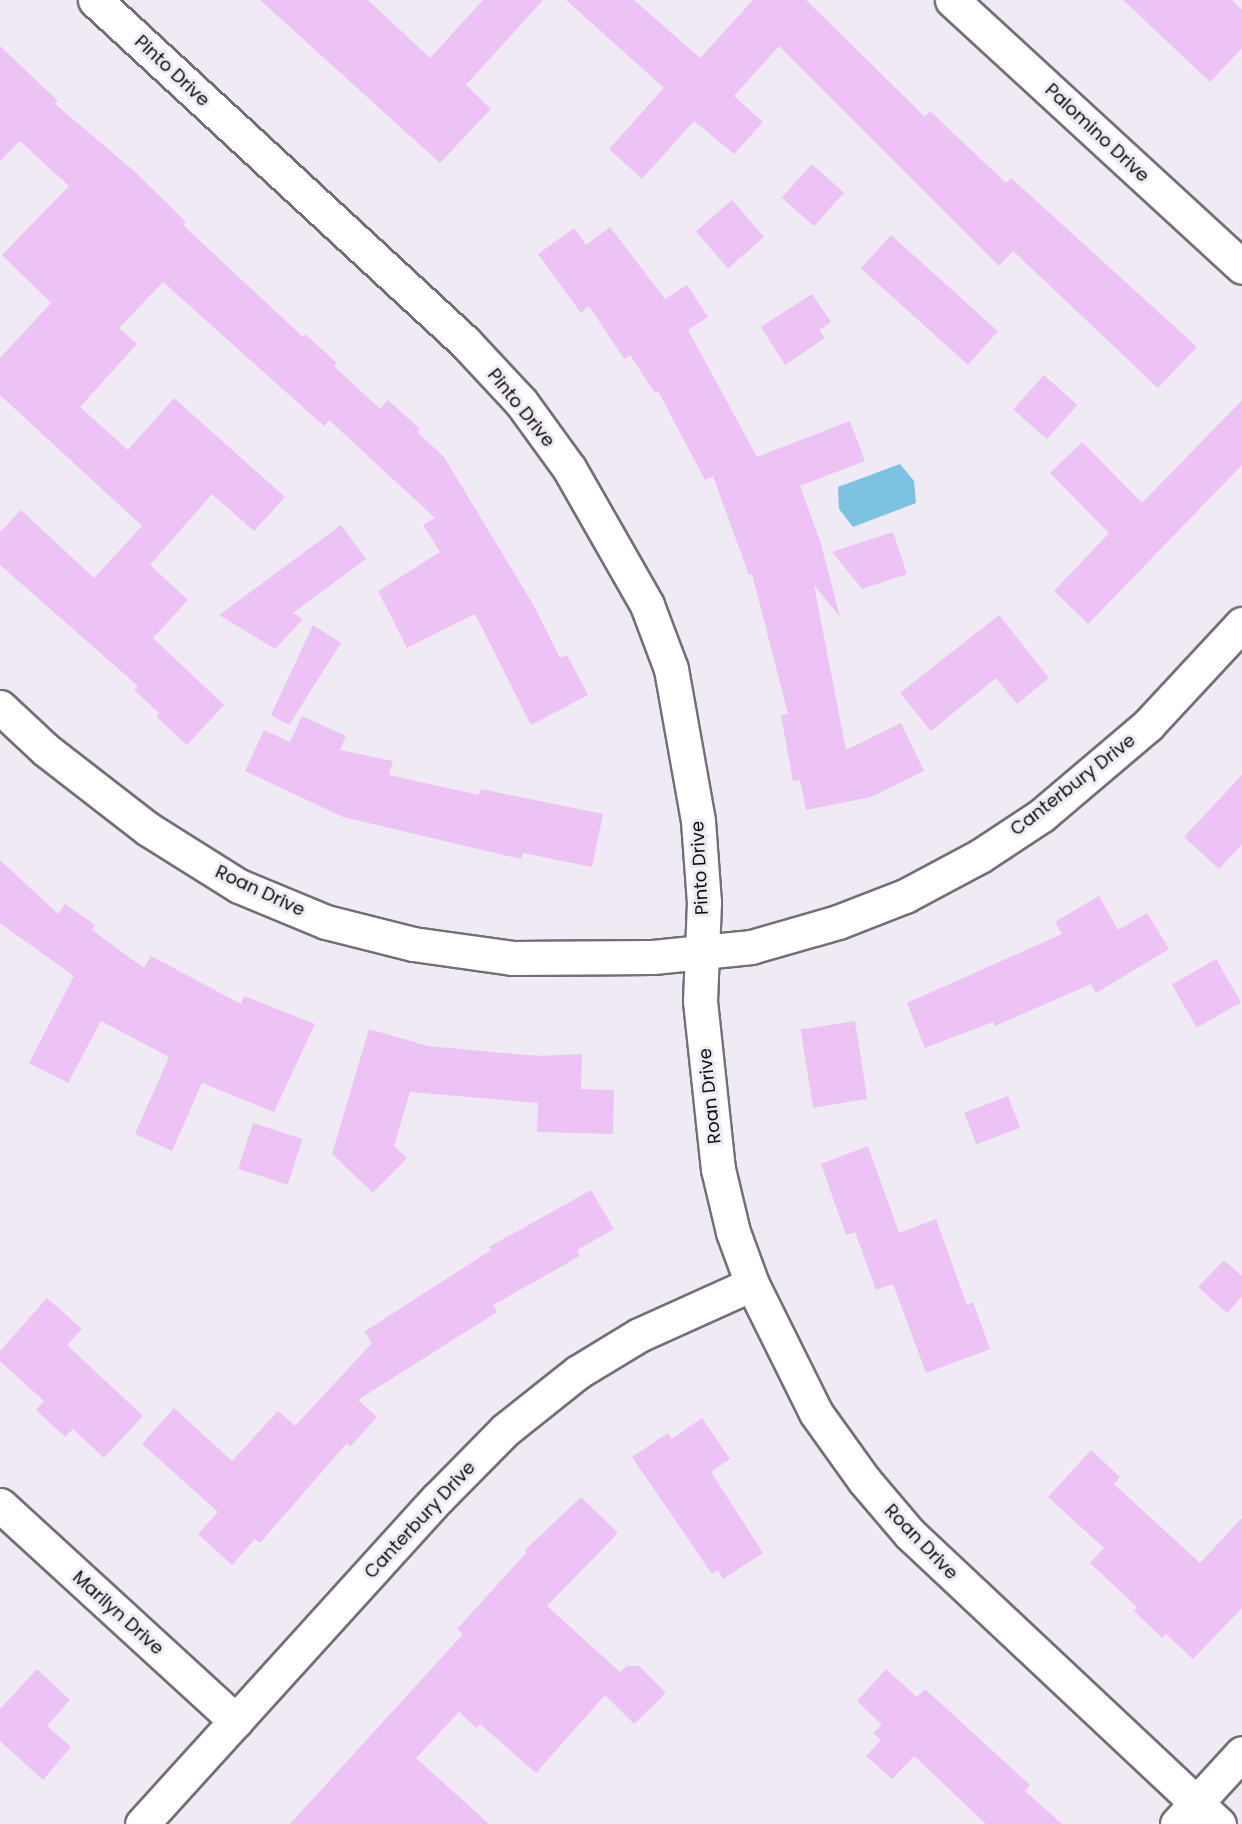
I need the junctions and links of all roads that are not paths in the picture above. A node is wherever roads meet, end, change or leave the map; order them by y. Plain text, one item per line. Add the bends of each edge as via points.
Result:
1 (95, 0) edge
2 (952, 0) edge
3 (1242, 267) edge
4 (1242, 624) edge
5 (0, 707) edge
6 (701, 954) junction
7 (752, 1284) junction
8 (0, 1505) edge
9 (236, 1721) junction
10 (1242, 1753) edge
11 (1197, 1817) edge
12 (142, 1824) edge

1 - 6 street, Pinto Drive via 465,342 521,402 569,468 647,605 671,669 698,821 704,902
2 - 3 street, Palomino Drive
4 - 6 street, Canterbury Drive via 1148,725 1041,815 980,856 905,896 838,922 752,946
5 - 6 street, Roan Drive via 46,750 148,829 239,886 326,922 413,944 512,958 592,960
6 - 7 street, Roan Drive via 700,1001 718,1169
7 - 9 street, Canterbury Drive via 639,1335 578,1372 505,1430 438,1498
7 - 11 street, Roan Drive via 816,1413 864,1480 910,1534
8 - 9 street, Marilyn Drive
9 - 12 street, Canterbury Drive
10 - 11 street

